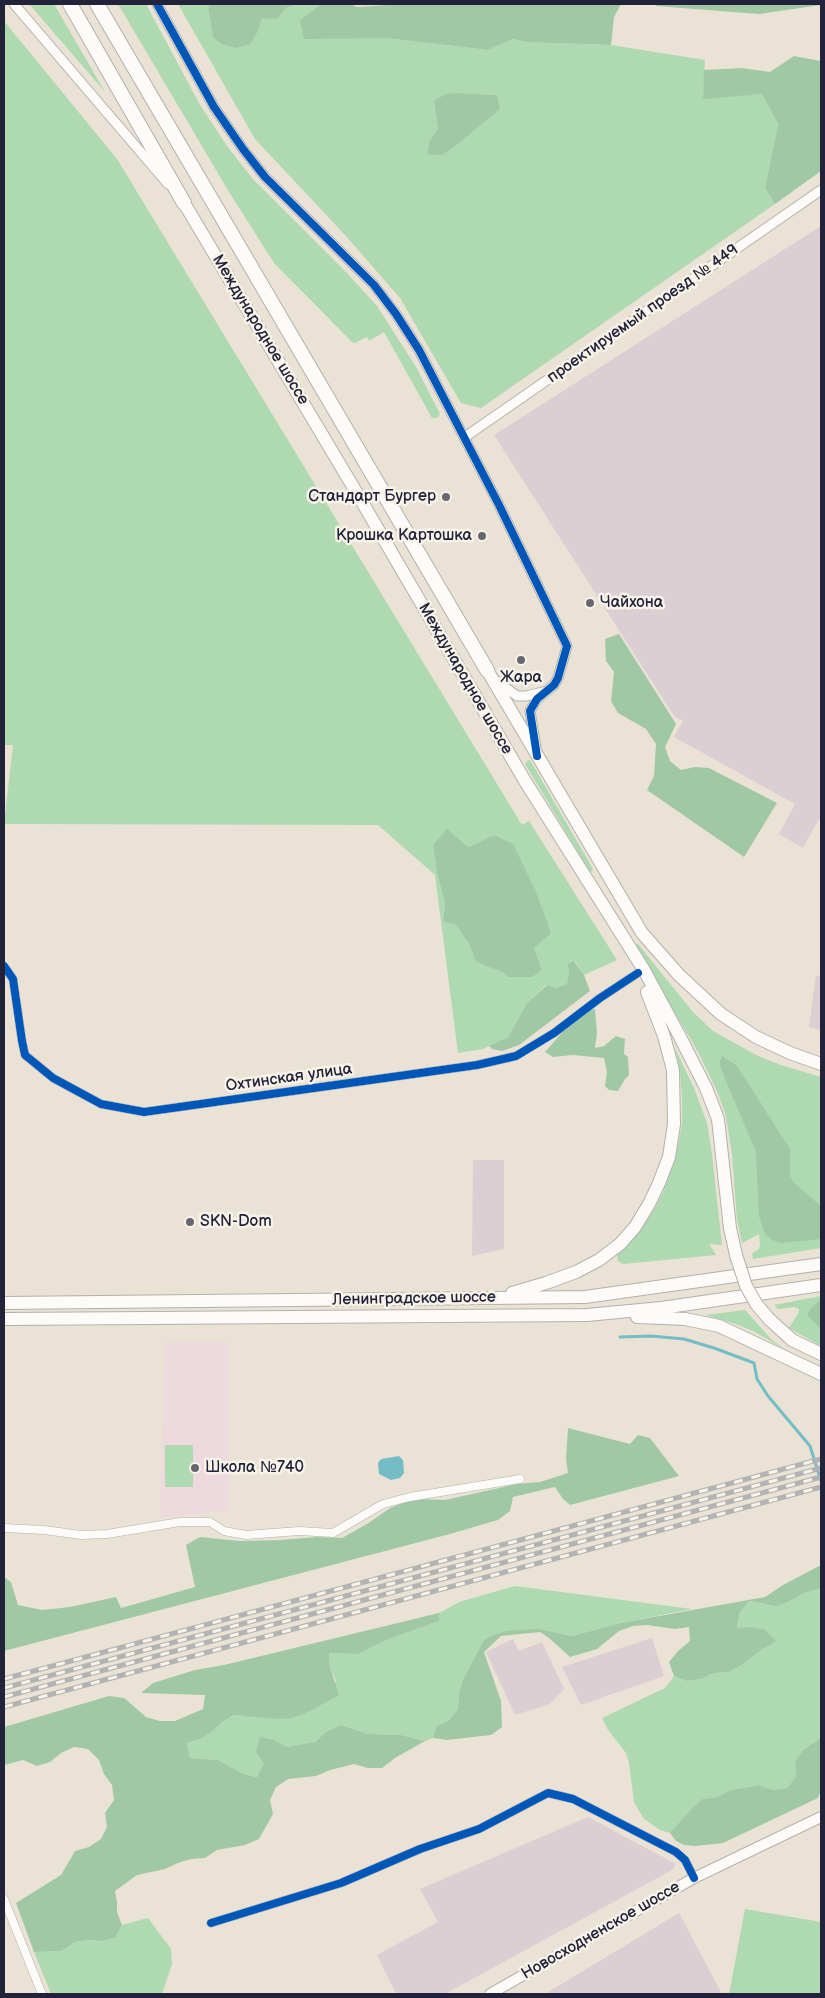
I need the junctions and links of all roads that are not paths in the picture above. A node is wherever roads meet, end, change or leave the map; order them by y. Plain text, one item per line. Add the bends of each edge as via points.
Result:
1 (14, 4) edge
2 (70, 4) edge
3 (96, 4) edge
4 (158, 4) edge
5 (821, 190) edge
6 (184, 203) junction
7 (465, 438) junction
8 (488, 672) junction
9 (548, 690) junction
10 (537, 756) junction
11 (629, 948) junction
12 (4, 966) edge
13 (638, 973) junction
14 (821, 1064) edge
15 (821, 1264) edge
16 (821, 1285) edge
17 (496, 1298) junction
18 (4, 1303) edge
19 (588, 1315) junction
20 (4, 1320) edge
21 (821, 1354) edge
22 (821, 1374) edge
23 (520, 1479) dead end
24 (4, 1528) edge
25 (821, 1817) edge
26 (694, 1878) junction
27 (4, 1899) edge
28 (211, 1923) dead end
29 (42, 1994) edge
30 (490, 1994) edge

1 - 6 street
2 - 6 highway, Международное шоссе
3 - 8 highway, Международное шоссе
4 - 7 street via 214,107 242,149 271,183 374,285 396,314 419,350
5 - 7 street, проектируемый проезд № 449
6 - 11 highway, Международное шоссе via 525,781
7 - 9 street via 567,646 558,678
8 - 9 street via 517,696
8 - 10 highway, Международное шоссе
9 - 10 street via 537,698 530,710
10 - 14 highway, Международное шоссе via 642,933 679,976 721,1014 756,1037
11 - 13 highway
11 - 21 highway, Международное шоссе, bridge via 678,1033 718,1118 730,1228 746,1286 768,1320 792,1340
12 - 13 street, Охтинская улица via 13,979 25,1055 53,1078 101,1104 144,1112 477,1065 516,1056
13 - 17 highway via 656,1012 673,1070 674,1124 659,1183 635,1227 599,1260 576,1272
15 - 17 highway, Ленинградское шоссе via 585,1297
16 - 19 highway, Ленинградское шоссе
17 - 18 highway, Ленинградское шоссе
19 - 20 highway, Ленинградское шоссе
19 - 22 highway via 685,1319 720,1326
23 - 24 street via 383,1504 333,1532 246,1535 224,1532 210,1522 180,1522 81,1535
25 - 26 main road, Новосходненское шоссе
26 - 28 street via 685,1860 676,1852 573,1799 548,1793 479,1829 420,1849 341,1883
26 - 30 main road, Новосходненское шоссе
27 - 29 street

